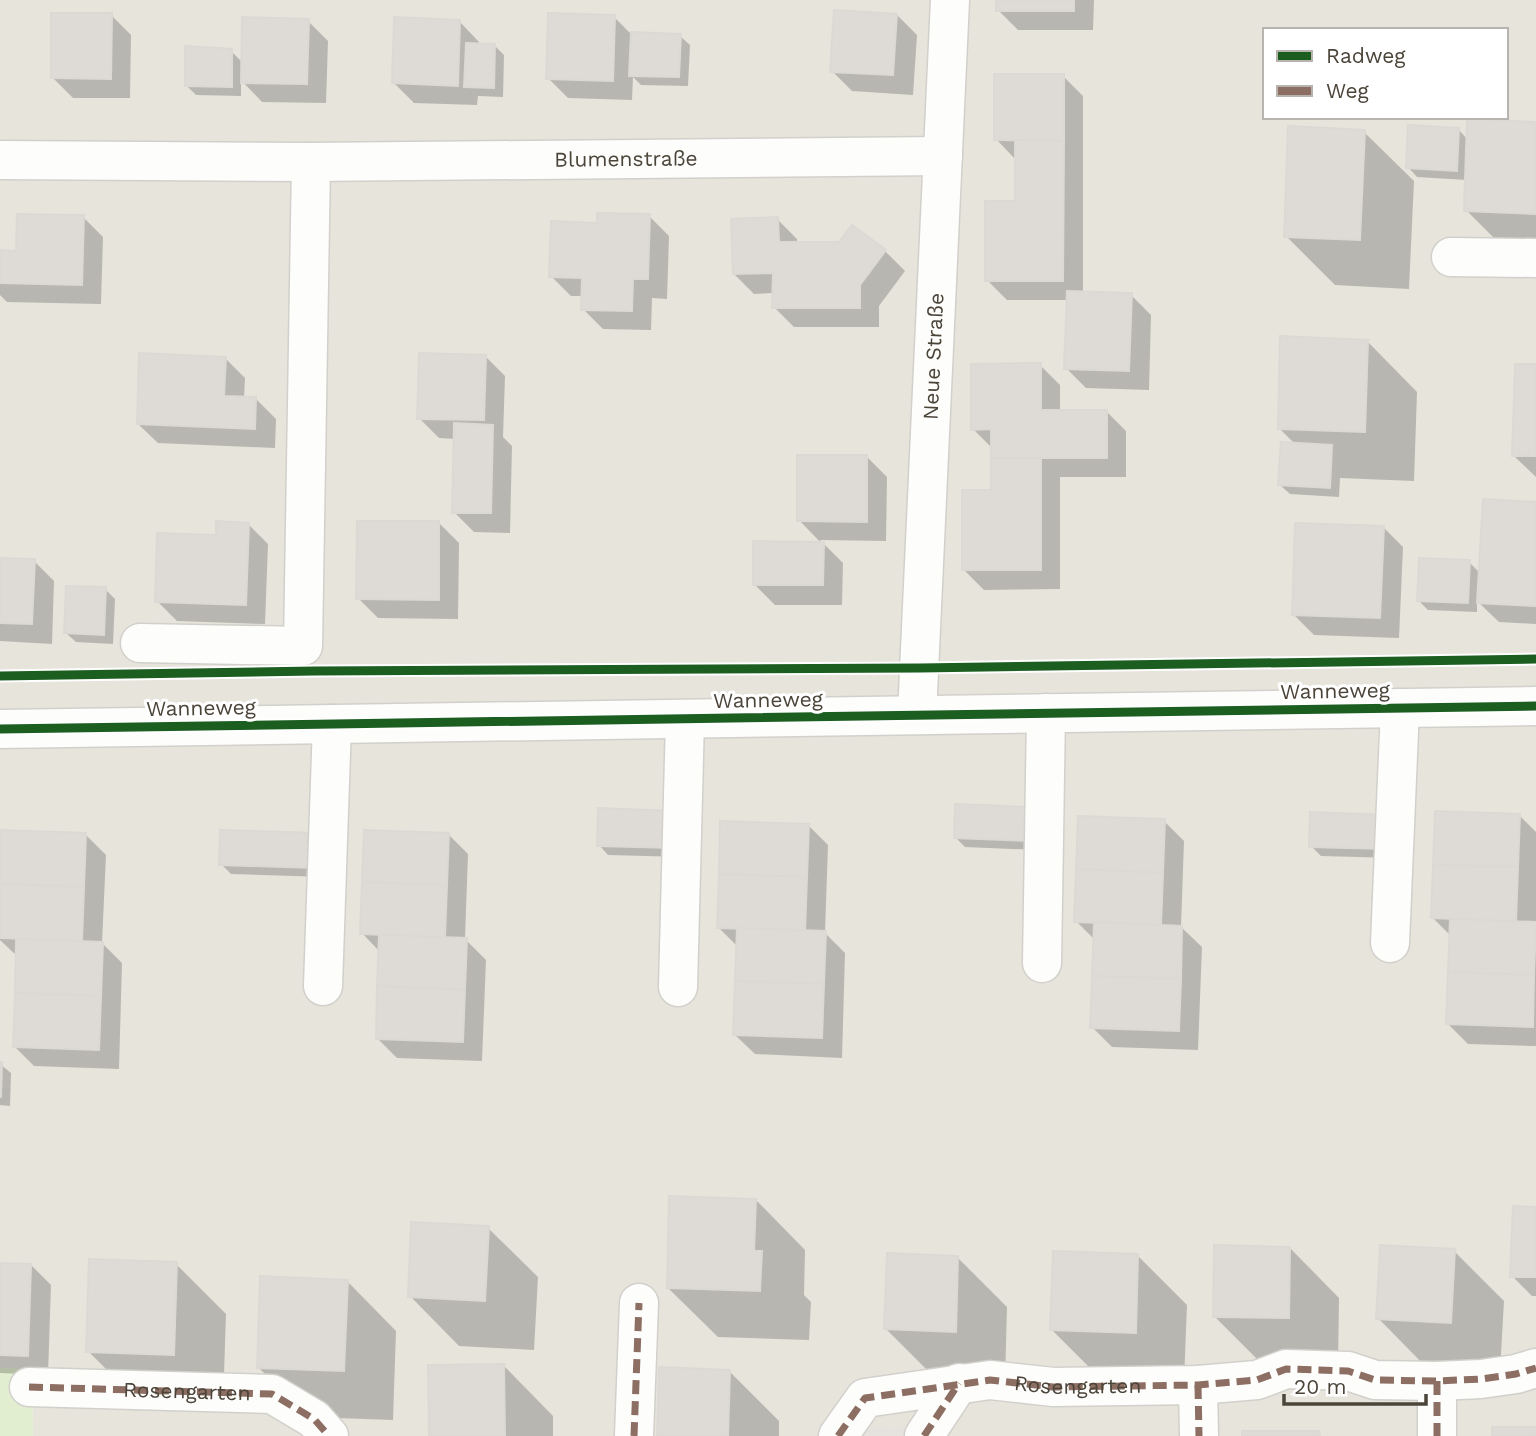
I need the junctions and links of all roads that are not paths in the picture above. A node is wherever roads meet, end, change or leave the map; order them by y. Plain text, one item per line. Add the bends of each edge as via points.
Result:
1 (950, 0) edge
2 (943, 156) junction
3 (0, 160) edge
4 (311, 162) junction
5 (1451, 257) dead end
6 (1536, 258) edge
7 (140, 643) dead end
8 (1536, 706) edge
9 (1400, 708) junction
10 (1046, 713) junction
11 (917, 715) junction
12 (685, 719) junction
13 (332, 724) junction
14 (0, 729) edge
15 (1390, 943) dead end
16 (1042, 963) dead end
17 (323, 986) dead end
18 (678, 987) dead end
19 (639, 1303) dead end
20 (1536, 1368) edge
21 (1437, 1381) junction
22 (959, 1383) junction
23 (1198, 1385) junction
24 (29, 1387) dead end
25 (328, 1436) edge
26 (634, 1436) edge
27 (838, 1436) edge
28 (924, 1436) edge
29 (1199, 1436) edge
30 (1437, 1436) edge

1 - 2 street, Neue Straße
2 - 4 street, Blumenstraße
2 - 11 street, Neue Straße
3 - 4 street, Blumenstraße
4 - 7 street via 303,646
5 - 6 street
8 - 9 street, Wanneweg
9 - 10 street, Wanneweg
9 - 15 street, Wanneweg
10 - 11 street, Wanneweg
10 - 16 street
11 - 12 street, Wanneweg
12 - 13 street, Wanneweg
12 - 18 street, Wanneweg
13 - 14 street, Wanneweg
13 - 17 street
19 - 26 street
20 - 21 street, Rosengarten via 1493,1378
21 - 23 street, Rosengarten via 1375,1381 1348,1371 1286,1369 1257,1380
21 - 30 street
22 - 23 street, Rosengarten
22 - 27 street, Rosengarten via 865,1398
22 - 28 street
23 - 29 street
24 - 25 street, Rosengarten via 272,1394 314,1419

